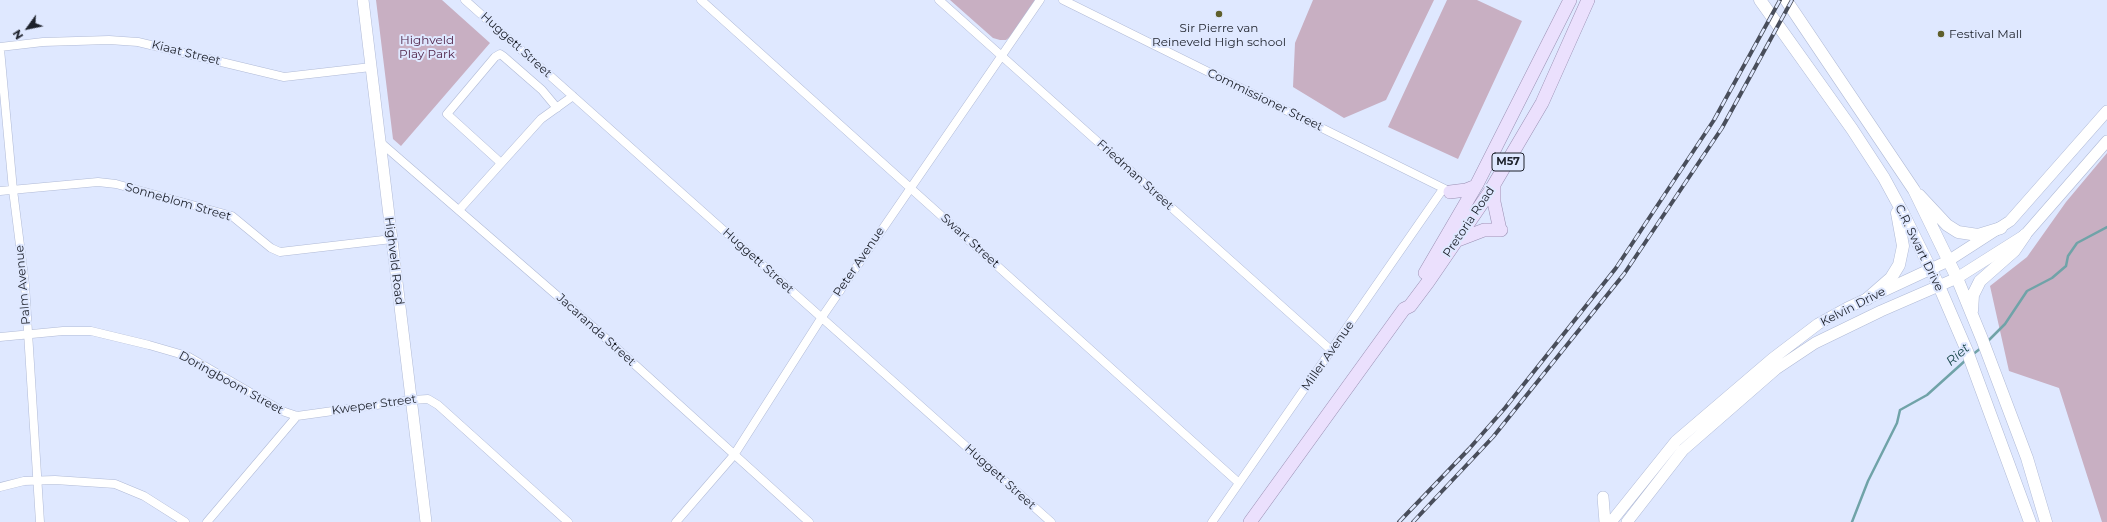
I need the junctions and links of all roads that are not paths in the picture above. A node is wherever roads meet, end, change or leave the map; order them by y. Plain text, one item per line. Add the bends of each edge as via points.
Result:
1 (363, 0) edge
2 (465, 0) edge
3 (701, 0) edge
4 (939, 0) edge
5 (1040, 0) edge
6 (1063, 0) edge
7 (1570, 0) edge
8 (1588, 0) edge
9 (1760, 0) edge
10 (1786, 0) edge
11 (0, 48) edge
12 (1002, 56) junction
13 (371, 67) junction
14 (573, 96) junction
15 (556, 108) junction
16 (2107, 111) edge
17 (2107, 141) edge
18 (380, 142) junction
19 (501, 163) junction
20 (1884, 178) junction
21 (1494, 185) junction
22 (1476, 186) junction
23 (911, 187) junction
24 (13, 190) junction
25 (1447, 190) junction
26 (1914, 190) junction
27 (0, 191) edge
28 (1468, 200) junction
29 (1479, 208) junction
30 (459, 210) junction
31 (2001, 228) junction
32 (2025, 235) junction
33 (392, 239) junction
34 (1458, 240) junction
35 (1948, 261) junction
36 (1931, 270) junction
37 (1957, 278) junction
38 (1939, 286) junction
39 (1867, 299) junction
40 (1404, 309) junction
41 (1972, 315) junction
42 (822, 317) junction
43 (28, 334) junction
44 (0, 337) edge
45 (1332, 351) junction
46 (412, 400) junction
47 (297, 416) junction
48 (734, 456) junction
49 (36, 480) junction
50 (1239, 483) junction
51 (0, 487) edge
52 (1603, 497) dead end
53 (40, 522) edge
54 (185, 522) edge
55 (207, 522) edge
56 (426, 522) edge
57 (568, 522) edge
58 (676, 522) edge
59 (809, 522) edge
60 (1051, 522) edge
61 (1212, 522) edge
62 (1250, 522) edge
63 (1604, 522) edge
64 (1611, 522) edge
65 (1627, 522) edge
66 (2030, 522) edge
67 (2046, 522) edge

1 - 13 street, Highveld Road
2 - 14 street, Huggett Street
3 - 23 street, Swart Street
4 - 12 street, Friedman Street
5 - 12 street, Peter Avenue
6 - 25 street, Commissioner Street
7 - 22 main road, Pretoria Road / M57
8 - 21 main road, Pretoria Road / M57 via 1542,103
9 - 20 main road, C.R. Swart Drive
10 - 26 main road, C.R. Swart Drive
11 - 13 street, Kiaat Street via 43,42 138,42 284,77
11 - 24 street, Palm Avenue
12 - 23 street, Peter Avenue
12 - 45 street, Friedman Street
13 - 18 street, Highveld Road
14 - 15 street
14 - 42 street, Huggett Street
15 - 19 street via 541,119
15 - 19 street via 542,90 503,56 500,54 495,57 447,114
16 - 31 street, Kelvin Drive via 2027,204
17 - 32 street, Kelvin Drive
18 - 30 street, Jacaranda Street
18 - 33 street, Highveld Road
19 - 30 street
20 - 36 main road, C.R. Swart Drive
20 - 39 main road via 1901,229 1903,254 1891,278
21 - 29 main road, Pretoria Road / M57
21 - 34 main road via 1494,202 1500,230 1484,230
22 - 25 main road via 1466,190
22 - 28 main road, Pretoria Road / M57
23 - 42 street, Peter Avenue
23 - 50 street, Swart Street
24 - 27 street, Sonneblom Street
24 - 33 street, Sonneblom Street via 98,182 116,184 232,216 271,248 280,252
24 - 43 street, Palm Avenue via 25,285
25 - 28 street, Commissioner Street
25 - 45 street, Miller Avenue
26 - 31 main road via 1947,225 1958,232 1978,235
26 - 35 main road, C.R. Swart Drive
28 - 29 street, Commissioner Street
28 - 40 main road, Pretoria Road / M57
29 - 34 main road, Pretoria Road / M57
30 - 48 street, Jacaranda Street via 592,326
31 - 35 street, Kelvin Drive
32 - 37 street, Kelvin Drive
32 - 41 main road via 2014,251 1977,286 1973,294
33 - 46 street, Highveld Road
34 - 40 main road, Pretoria Road / M57 via 1410,306
35 - 36 street, Kelvin Drive
35 - 37 main road, C.R. Swart Drive
36 - 38 main road, C.R. Swart Drive
36 - 39 street, Kelvin Drive
37 - 38 street, Kelvin Drive
37 - 41 main road, C.R. Swart Drive
38 - 65 street, Kelvin Drive via 1815,343 1776,368 1683,450
38 - 66 main road, C.R. Swart Drive via 1984,393
39 - 64 street, Kelvin Drive via 1818,324 1772,359 1676,441
40 - 62 main road, Pretoria Road / M57
41 - 67 main road, C.R. Swart Drive via 2026,458
42 - 48 street, Peter Avenue
42 - 60 street, Huggett Street
43 - 44 street, Doringboom Street
43 - 47 street, Doringboom Street via 72,330 97,332 175,352 193,359 282,411
43 - 49 street, Palm Avenue
45 - 50 street, Miller Avenue
46 - 47 street, Kweper Street
46 - 56 street, Highveld Road
46 - 57 street, Kweper Street via 428,399 438,405
47 - 55 street
48 - 58 street, Peter Avenue
48 - 59 street, Jacaranda Street
49 - 51 street
49 - 53 street, Palm Avenue
49 - 54 street via 101,482 122,486 144,496
50 - 61 street, Miller Avenue
52 - 63 street

